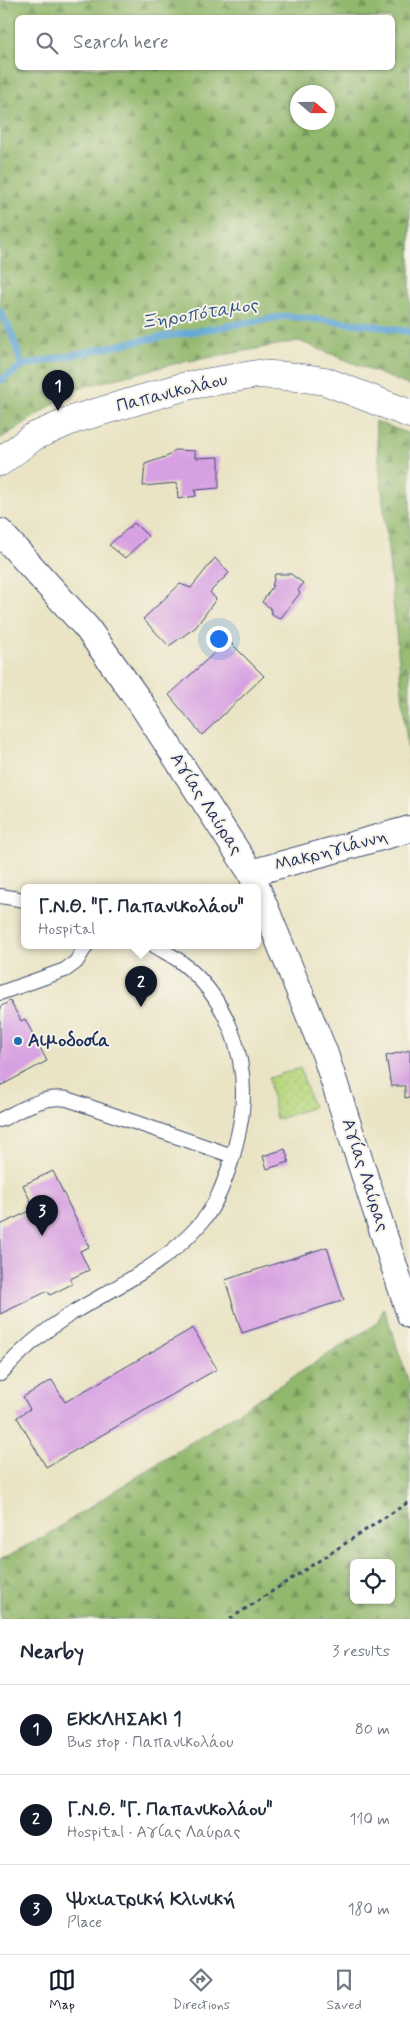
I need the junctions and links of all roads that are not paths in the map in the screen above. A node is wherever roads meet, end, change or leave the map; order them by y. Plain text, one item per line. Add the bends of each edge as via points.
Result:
1 (410, 414) edge
2 (0, 462) edge
3 (0, 532) edge
4 (410, 829) edge
5 (252, 873) junction
6 (256, 884) edge
7 (261, 895) edge
8 (0, 896) edge
9 (21, 899) edge
10 (84, 949) edge
11 (160, 949) edge
12 (0, 993) edge
13 (0, 1120) edge
14 (232, 1156) junction
15 (406, 1288) edge
16 (410, 1315) edge
17 (0, 1374) edge

1 - 2 main road, Παπανικολάου via 325,381 258,374 186,386 75,419 33,437
3 - 5 street, Αγίας Λαύρας via 87,628 142,705
4 - 5 street, Μακρηγιάννη
5 - 6 street, Αγίας Λαύρας
7 - 15 street, Αγίας Λαύρας via 325,1054
8 - 9 lane
10 - 12 lane via 76,962 65,970
11 - 14 lane via 181,962 207,987 226,1017 238,1045 243,1079 242,1112
13 - 14 lane via 58,1097
14 - 17 lane via 220,1194 201,1223 179,1246 65,1318 24,1348
15 - 16 street, Αγίας Λαύρας

